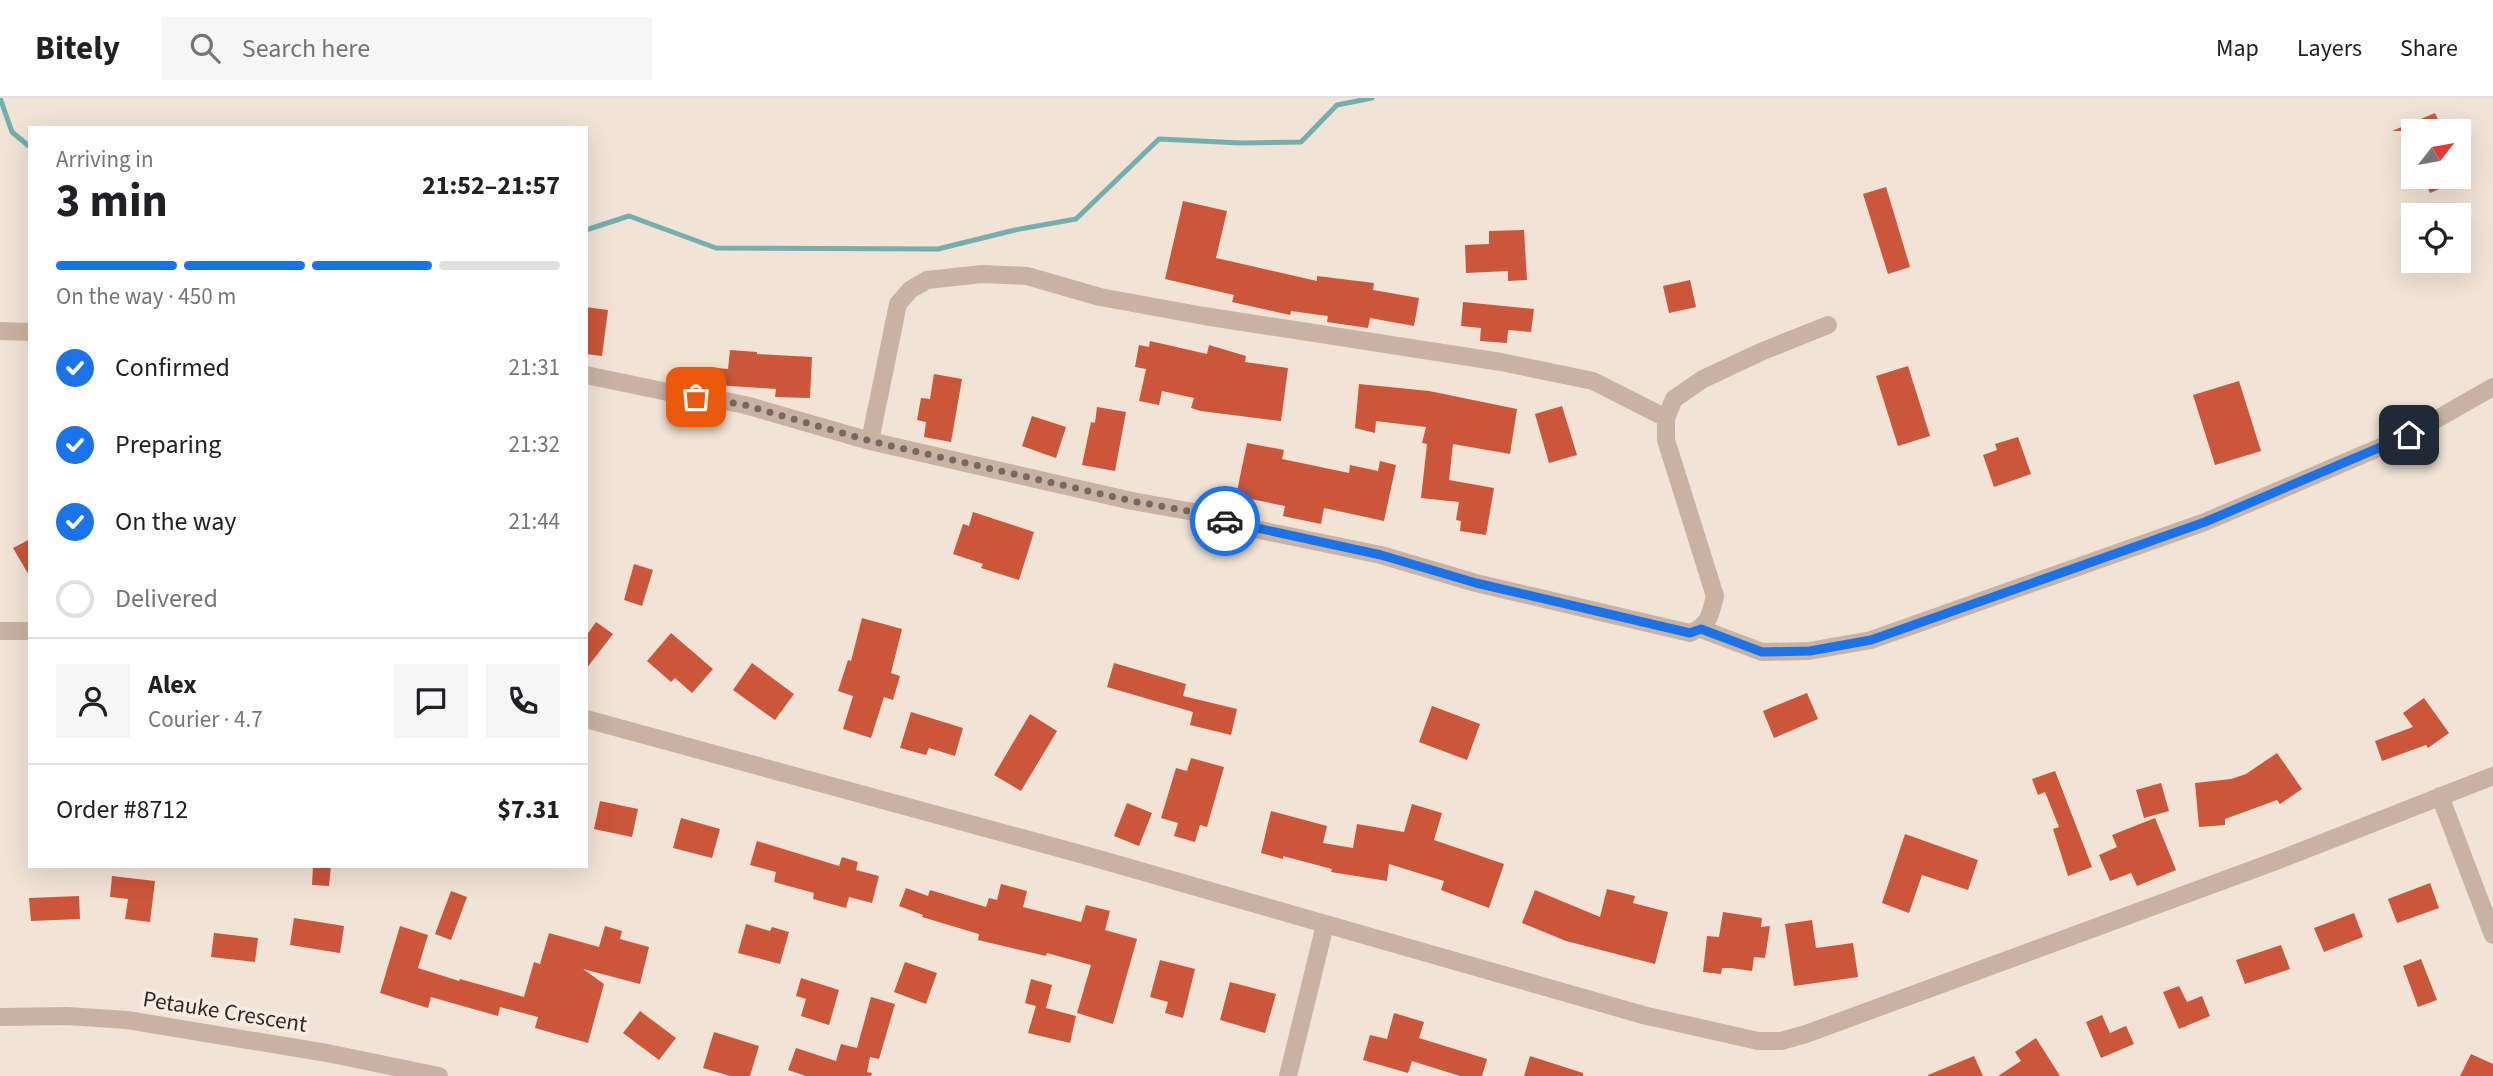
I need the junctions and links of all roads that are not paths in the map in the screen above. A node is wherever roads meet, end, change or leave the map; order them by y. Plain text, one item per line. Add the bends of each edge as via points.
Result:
1 (1828, 325) dead end
2 (0, 331) edge
3 (28, 332) edge
4 (588, 374) edge
5 (2493, 387) edge
6 (1666, 418) junction
7 (870, 441) junction
8 (1701, 629) junction
9 (0, 631) edge
10 (28, 631) edge
11 (588, 720) edge
12 (2493, 776) edge
13 (2440, 796) junction
14 (1325, 925) junction
15 (2493, 934) edge
16 (0, 1017) edge
17 (439, 1076) edge
18 (1288, 1076) edge

1 - 6 street via 1703,379 1674,399
2 - 3 street
4 - 7 street via 745,405
5 - 8 street via 2409,435 2205,522 1871,640 1810,651 1762,652
6 - 7 street via 1593,381 1126,302 1027,276 982,274 927,280 898,304
6 - 8 street via 1665,440 1715,596
7 - 8 street via 1381,555 1603,614 1690,633
9 - 10 street
11 - 14 street
12 - 13 street
13 - 14 street via 2276,861 1781,1041 1758,1041 1643,1015
13 - 15 street
14 - 18 street
16 - 17 street, Petauke Crescent via 97,1017 167,1026

